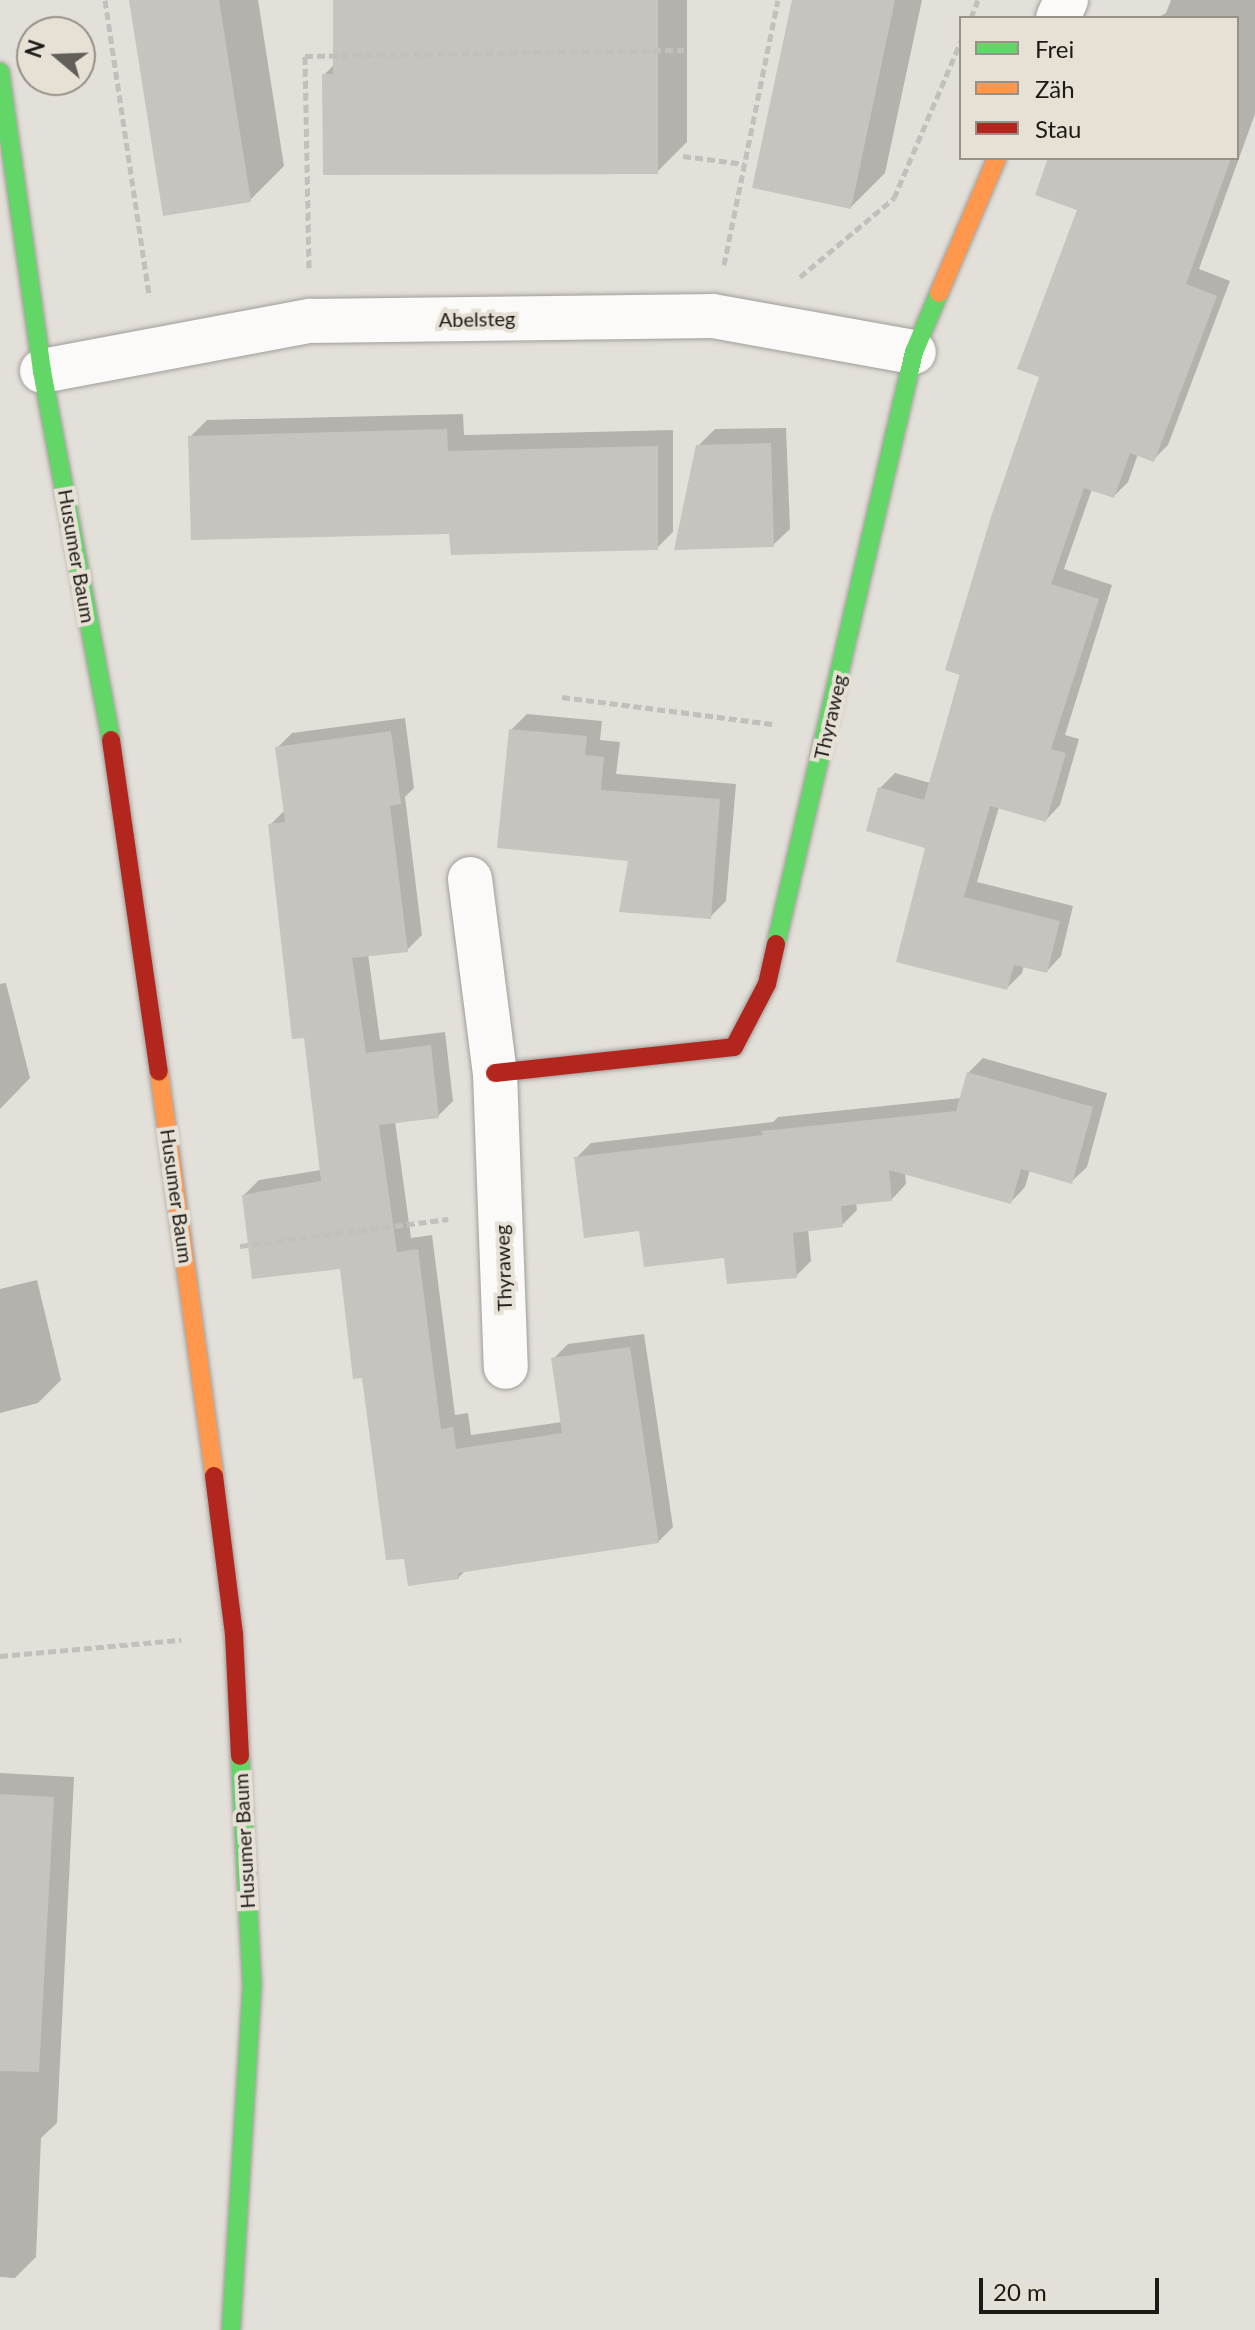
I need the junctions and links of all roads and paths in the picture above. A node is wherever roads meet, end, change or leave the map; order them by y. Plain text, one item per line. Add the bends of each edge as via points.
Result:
1 (105, 0) edge
2 (778, 0) edge
3 (959, 46) edge
4 (684, 50) dead end
5 (0, 72) edge
6 (683, 156) dead end
7 (996, 160) edge
8 (744, 164) junction
9 (798, 278) dead end
10 (713, 316) junction
11 (310, 321) junction
12 (157, 349) junction
13 (914, 352) junction
14 (42, 371) junction
15 (562, 697) dead end
16 (827, 730) junction
17 (470, 879) dead end
18 (495, 1073) junction
19 (501, 1212) junction
20 (186, 1253) junction
21 (506, 1367) dead end
22 (234, 1634) junction
23 (0, 1656) edge
24 (231, 2330) edge

1 - 12 path
2 - 8 path
3 - 9 path via 894,198
4 - 11 path via 305,56
5 - 14 street, Husumer Baum
6 - 8 path
7 - 13 street, Thyraweg
8 - 10 path
10 - 11 street, Abelsteg
10 - 13 street, Abelsteg
11 - 12 street, Abelsteg
12 - 14 street, Abelsteg
13 - 16 street, Thyraweg
14 - 20 street, Husumer Baum via 110,735
15 - 16 path
16 - 18 street, Thyraweg via 767,984 734,1047
17 - 18 street, Thyraweg
18 - 19 street, Thyraweg
19 - 20 path
19 - 21 street, Thyraweg
20 - 22 street, Husumer Baum
22 - 23 path
22 - 24 street, Husumer Baum via 252,1984

